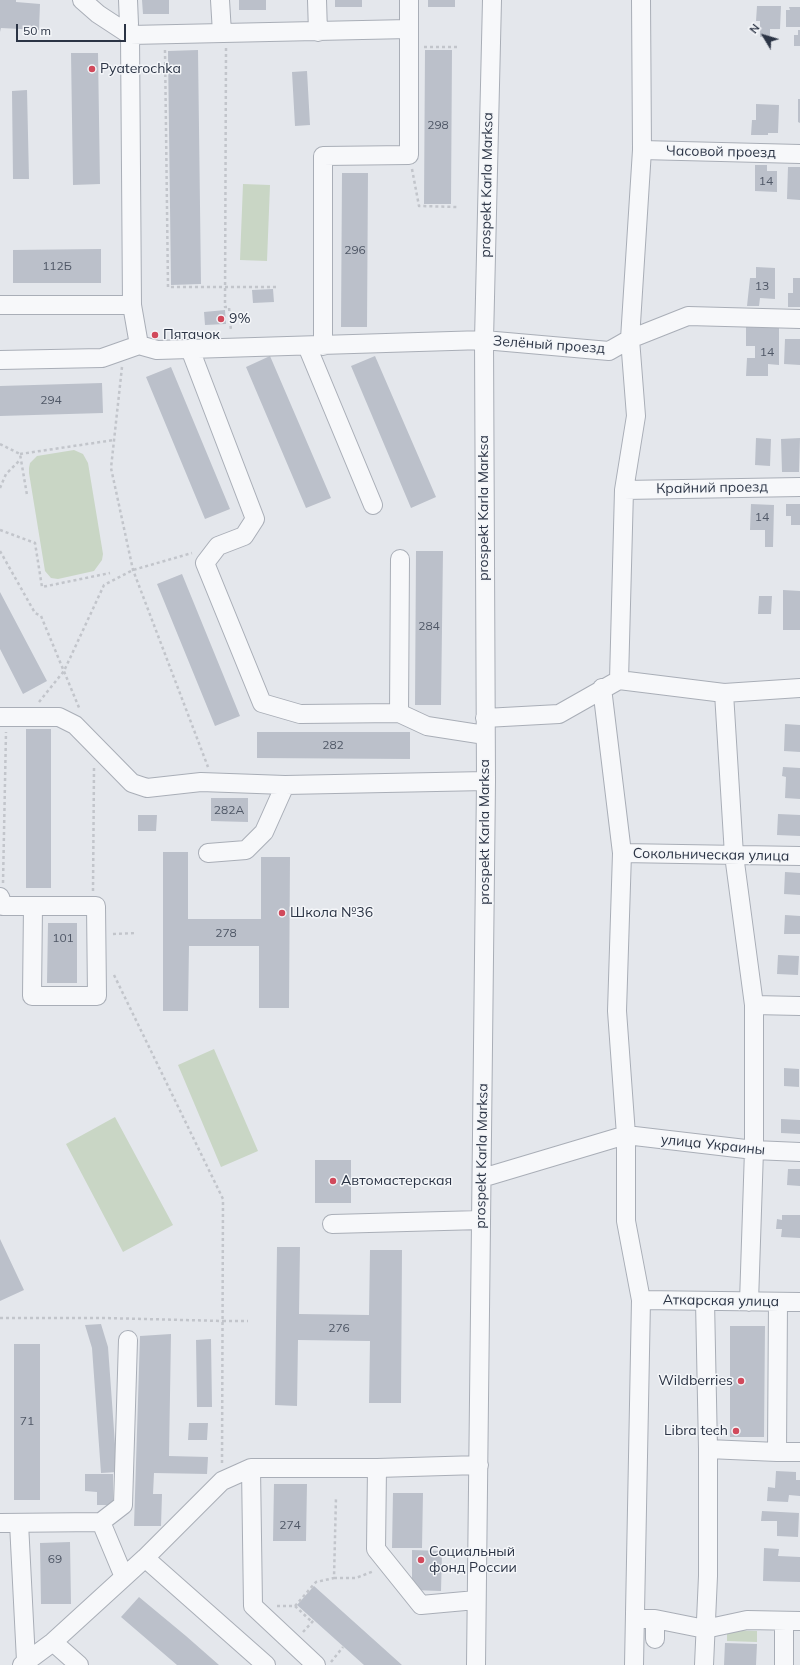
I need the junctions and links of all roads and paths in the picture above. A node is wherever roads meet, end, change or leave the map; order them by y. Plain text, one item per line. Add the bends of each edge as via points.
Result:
1 (82, 0) edge
2 (128, 0) edge
3 (220, 0) edge
4 (317, 0) edge
5 (409, 0) edge
6 (492, 0) edge
7 (641, 0) edge
8 (129, 29) junction
9 (409, 29) junction
10 (318, 32) junction
11 (224, 40) junction
12 (409, 46) junction
13 (460, 47) dead end
14 (165, 49) dead end
15 (642, 150) junction
16 (800, 154) edge
17 (409, 155) junction
18 (458, 206) dead end
19 (225, 287) junction
20 (277, 287) dead end
21 (0, 305) edge
22 (132, 305) junction
23 (800, 318) edge
24 (630, 339) junction
25 (484, 340) junction
26 (315, 346) junction
27 (132, 347) junction
28 (231, 348) junction
29 (190, 349) junction
30 (0, 360) edge
31 (114, 440) junction
32 (0, 444) edge
33 (20, 454) junction
34 (20, 460) junction
35 (800, 487) edge
36 (0, 488) edge
37 (624, 490) junction
38 (27, 495) dead end
39 (373, 505) dead end
40 (0, 530) edge
41 (218, 546) junction
42 (0, 551) edge
43 (400, 559) dead end
44 (133, 570) junction
45 (110, 573) dead end
46 (64, 671) junction
47 (619, 680) junction
48 (602, 688) junction
49 (800, 688) edge
50 (724, 693) junction
51 (399, 713) junction
52 (82, 715) dead end
53 (3, 717) edge
54 (26, 717) junction
55 (485, 726) junction
56 (94, 744) junction
57 (486, 781) junction
58 (214, 783) junction
59 (285, 785) junction
60 (208, 853) dead end
61 (622, 853) junction
62 (734, 855) junction
63 (800, 856) edge
64 (2, 901) edge
65 (33, 906) junction
66 (94, 906) junction
67 (137, 933) dead end
68 (96, 934) junction
69 (111, 969) dead end
70 (754, 1005) junction
71 (800, 1006) edge
72 (626, 1135) junction
73 (754, 1150) junction
74 (800, 1152) edge
75 (482, 1178) junction
76 (481, 1220) junction
77 (332, 1224) dead end
78 (641, 1300) junction
79 (705, 1301) junction
80 (749, 1302) junction
81 (778, 1302) junction
82 (800, 1302) edge
83 (0, 1318) edge
84 (223, 1321) junction
85 (248, 1321) dead end
86 (128, 1340) dead end
87 (708, 1449) junction
88 (777, 1452) junction
89 (800, 1452) edge
90 (479, 1465) junction
91 (251, 1468) junction
92 (377, 1468) junction
93 (222, 1481) junction
94 (336, 1498) dead end
95 (101, 1522) junction
96 (0, 1523) edge
97 (19, 1523) junction
98 (145, 1558) junction
99 (124, 1577) junction
100 (334, 1578) junction
101 (356, 1578) dead end
102 (476, 1600) junction
103 (295, 1606) junction
104 (253, 1607) junction
105 (635, 1618) junction
106 (655, 1619) junction
107 (792, 1621) edge
108 (309, 1626) dead end
109 (705, 1629) junction
110 (655, 1639) dead end
111 (53, 1642) junction
112 (343, 1647) dead end
113 (24, 1663) edge
114 (79, 1665) edge
115 (266, 1665) edge
116 (316, 1665) edge
117 (327, 1665) edge
118 (476, 1665) edge
119 (634, 1665) edge
120 (704, 1665) edge
121 (784, 1665) edge

1 - 8 street via 98,14
2 - 8 street
3 - 11 street
4 - 10 street
5 - 9 street
6 - 25 street, prospekt Karla Marksa
7 - 15 street
8 - 11 street
8 - 22 street
9 - 10 street
9 - 12 street
10 - 11 street
11 - 19 path
12 - 13 path
12 - 17 street
14 - 19 path via 168,287
15 - 16 street, Часовой проезд
15 - 24 street
17 - 18 path via 419,206
17 - 26 street via 323,156
19 - 20 path
19 - 28 path via 225,306 229,307
21 - 22 street
22 - 27 street
23 - 24 street, Зелёный проезд via 688,316
24 - 25 street, Зелёный проезд via 609,351
24 - 37 street via 636,416
25 - 26 street, Зелёный проезд
25 - 55 street, prospekt Karla Marksa
26 - 28 street, Зелёный проезд
26 - 39 street
27 - 29 street, Зелёный проезд via 157,350
27 - 30 street via 102,358
27 - 31 path
28 - 29 street, Зелёный проезд
29 - 41 street via 255,519 244,536
31 - 33 path
31 - 44 path via 111,468
32 - 33 path
33 - 34 path
34 - 36 path via 6,474
34 - 38 path
35 - 37 street, Крайний проезд
37 - 47 street
40 - 45 path via 35,543 42,587
41 - 44 path
41 - 51 street via 205,563 262,703 300,714
42 - 46 path via 35,613 41,616
43 - 51 street
44 - 46 path via 104,585
44 - 58 path
46 - 52 path
46 - 54 path
47 - 48 street
47 - 50 street
48 - 55 street via 559,714
48 - 61 street
49 - 50 street
50 - 62 street
51 - 55 street via 427,726
53 - 54 street
53 - 64 path
54 - 56 street via 59,718 75,725
55 - 57 street, prospekt Karla Marksa
56 - 58 street via 132,782 147,788
56 - 66 path
57 - 59 street
57 - 75 street, prospekt Karla Marksa
58 - 59 street
59 - 60 street via 264,832 246,850
61 - 62 street, Сокольническая улица
61 - 72 street via 617,1011
62 - 63 street, Сокольническая улица
62 - 70 street
64 - 65 street
65 - 66 street
65 - 68 street via 32,996 97,996
66 - 68 street
67 - 68 path
69 - 84 path via 223,1199
70 - 71 street
70 - 73 street
72 - 73 street, улица Украины
72 - 75 street
72 - 78 street via 626,1221
73 - 74 street, улица Украины
73 - 80 street
75 - 76 street, prospekt Karla Marksa
76 - 77 street
76 - 90 street, prospekt Karla Marksa
78 - 79 street, Аткарская улица
78 - 105 street
79 - 80 street, Аткарская улица
79 - 87 street
80 - 81 street, Аткарская улица
81 - 82 street, Аткарская улица
81 - 88 street
83 - 84 path
84 - 85 path
84 - 93 path
86 - 95 street via 122,1505
87 - 88 street
87 - 109 street via 708,1576
88 - 89 street
90 - 92 street
90 - 102 street, prospekt Karla Marksa
91 - 92 street
91 - 93 street
91 - 104 street
92 - 102 street via 376,1549 421,1605
93 - 98 street
94 - 100 path
95 - 97 street
95 - 99 street
96 - 97 street
97 - 113 street
98 - 99 street
98 - 115 street
99 - 111 street
100 - 101 path
100 - 103 path via 316,1582
102 - 118 street, prospekt Karla Marksa
103 - 104 path
103 - 108 path via 313,1621
104 - 116 street
105 - 106 street
105 - 119 street
106 - 109 street
106 - 110 street
107 - 109 street via 747,1620
107 - 121 street
109 - 120 street
111 - 113 street
111 - 114 street
112 - 117 path

